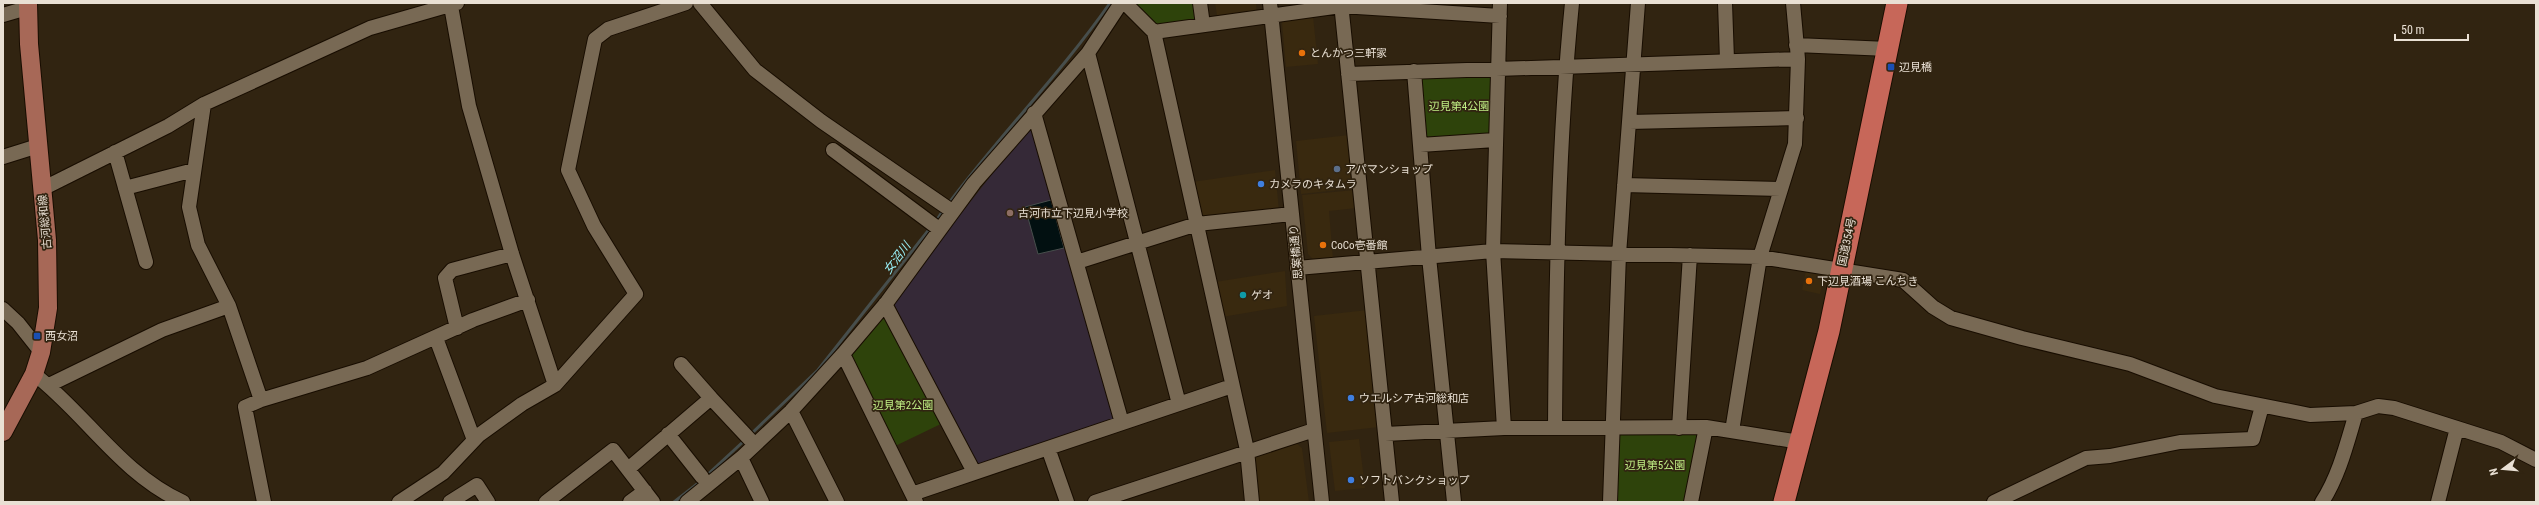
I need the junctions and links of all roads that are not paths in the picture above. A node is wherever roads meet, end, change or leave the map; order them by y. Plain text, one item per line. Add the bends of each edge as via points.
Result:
1 (686, 3) edge
2 (700, 3) edge
3 (1121, 3) edge
4 (1125, 3) edge
5 (1200, 3) edge
6 (1572, 3) edge
7 (1638, 3) edge
8 (1725, 3) edge
9 (1793, 3) edge
10 (1897, 3) edge
11 (454, 4) edge
12 (1341, 5) edge
13 (28, 6) edge
14 (1271, 9) edge
15 (1500, 9) edge
16 (3, 15) edge
17 (1203, 25) junction
18 (1154, 32) junction
19 (1888, 49) junction
20 (1797, 52) junction
21 (1088, 53) junction
22 (1727, 60) junction
23 (1634, 63) junction
24 (1566, 65) junction
25 (1497, 68) junction
26 (1414, 71) junction
27 (1348, 74) junction
28 (204, 104) junction
29 (1034, 113) junction
30 (1797, 118) junction
31 (1629, 122) junction
32 (1495, 140) junction
33 (1420, 145) junction
34 (38, 146) junction
35 (833, 150) dead end
36 (115, 152) junction
37 (3, 157) edge
38 (886, 166) junction
39 (194, 170) junction
40 (875, 181) junction
41 (1624, 185) junction
42 (125, 188) junction
43 (42, 189) junction
44 (1781, 189) junction
45 (952, 211) junction
46 (1292, 214) junction
47 (1197, 224) junction
48 (939, 229) junction
49 (1137, 243) junction
50 (1492, 252) junction
51 (1557, 253) junction
52 (512, 254) junction
53 (1619, 254) junction
54 (1690, 255) junction
55 (1429, 257) junction
56 (1760, 257) junction
57 (1367, 261) junction
58 (146, 262) dead end
59 (1076, 262) junction
60 (1297, 268) junction
61 (1841, 271) junction
62 (528, 300) junction
63 (885, 304) junction
64 (229, 306) junction
65 (3, 309) edge
66 (457, 328) junction
67 (436, 338) junction
68 (41, 352) junction
69 (843, 354) junction
70 (681, 364) dead end
71 (34, 374) junction
72 (49, 385) junction
73 (555, 385) junction
74 (1232, 386) junction
75 (711, 398) junction
76 (261, 400) junction
77 (1179, 404) junction
78 (2262, 406) junction
79 (791, 411) junction
80 (2356, 413) junction
81 (1122, 423) junction
82 (1706, 427) junction
83 (1504, 428) junction
84 (1555, 428) junction
85 (1613, 428) junction
86 (1679, 428) junction
87 (2457, 428) junction
88 (1314, 430) junction
89 (1447, 430) junction
90 (1732, 431) junction
91 (3, 432) edge
92 (668, 434) junction
93 (1385, 434) junction
94 (474, 440) junction
95 (1800, 442) junction
96 (755, 445) junction
97 (1048, 448) junction
98 (1247, 450) junction
99 (741, 458) junction
100 (2536, 460) edge
101 (628, 469) junction
102 (974, 472) junction
103 (702, 477) dead end
104 (649, 497) edge
105 (914, 498) edge
106 (690, 501) edge
107 (183, 502) edge
108 (264, 502) edge
109 (399, 502) edge
110 (450, 502) edge
111 (488, 502) edge
112 (546, 502) edge
113 (630, 502) edge
114 (762, 502) edge
115 (837, 502) edge
116 (1067, 502) edge
117 (1095, 502) edge
118 (1252, 502) edge
119 (1322, 502) edge
120 (1392, 502) edge
121 (1454, 502) edge
122 (1610, 502) edge
123 (1691, 502) edge
124 (1784, 502) edge
125 (1994, 502) edge
126 (2322, 502) edge
127 (2438, 502) edge

1 - 73 street via 608,29 595,39 568,170 594,226 636,294
2 - 38 street via 755,70 821,121
3 - 21 street
4 - 18 street
5 - 17 street
6 - 24 street
7 - 23 street
8 - 22 street
9 - 20 street
10 - 19 highway, 国道354号
11 - 28 street via 370,28
11 - 52 street via 469,106
12 - 14 street
12 - 15 street
12 - 27 street
13 - 16 street
13 - 34 main road, 古河総和線
14 - 17 street
14 - 46 street, 思案橋通り
15 - 25 street
17 - 18 street
18 - 47 street
19 - 20 street
19 - 61 highway, 国道354号
20 - 22 street
20 - 30 street
21 - 29 street
21 - 49 street
22 - 23 street
23 - 24 street
23 - 31 street
24 - 25 street
24 - 51 street
25 - 26 street
25 - 32 street
26 - 27 street
26 - 33 street
27 - 57 street
28 - 36 street via 168,126
28 - 39 street
29 - 45 street
29 - 59 street
30 - 31 street
30 - 44 street via 1795,144
31 - 41 street
32 - 33 street
32 - 50 street
33 - 55 street
34 - 37 street
34 - 43 main road, 古河総和線
35 - 40 street
36 - 42 street
36 - 43 street
38 - 40 street
38 - 45 street
39 - 42 street
39 - 64 street via 189,207 198,246
40 - 48 street
41 - 44 street
41 - 53 street
42 - 58 street
43 - 68 main road, 古河総和線 via 49,285 46,330
44 - 56 street
45 - 48 street
46 - 47 street
46 - 60 street, 思案橋通り
47 - 49 street
47 - 74 street
48 - 63 street
49 - 59 street
49 - 77 street
50 - 51 street
50 - 55 street
50 - 83 street
51 - 53 street
51 - 84 street
52 - 62 street
52 - 66 street via 452,270 445,278
53 - 54 street
53 - 85 street
54 - 56 street
54 - 86 street
55 - 57 street
55 - 89 street
56 - 61 street
56 - 90 street
57 - 60 street
57 - 93 street
59 - 81 street
60 - 88 street, 思案橋通り
61 - 78 street via 1903,280 1933,307 1951,318 2130,364 2215,396
61 - 95 highway, 国道354号 via 1829,332
62 - 66 street
62 - 73 street
63 - 69 street
63 - 102 street
64 - 72 street via 162,330
64 - 76 street
65 - 68 street
66 - 67 street
67 - 76 street via 367,368
67 - 94 street
68 - 71 main road, 古河総和線
69 - 79 street
69 - 105 street
70 - 75 street
71 - 72 street
71 - 91 main road, 古河総和線
72 - 107 street via 117,456 140,475
73 - 94 street via 522,404
74 - 77 street
74 - 98 street
75 - 92 street
75 - 96 street
76 - 108 street via 245,408
77 - 81 street
78 - 80 street via 2310,415
78 - 125 street via 2253,439 2180,442 2110,456 2086,458
79 - 96 street
79 - 115 street
80 - 87 street via 2378,406 2394,408
80 - 126 street via 2329,492
81 - 97 street
82 - 86 street
82 - 90 street
82 - 123 street
83 - 84 street
83 - 89 street
84 - 85 street
85 - 86 street
85 - 122 street
87 - 100 street via 2501,442
87 - 127 street
88 - 98 street
88 - 119 street, 思案橋通り
89 - 93 street
89 - 121 street
90 - 95 street
92 - 101 street
92 - 103 street
93 - 120 street
94 - 109 street via 443,473
95 - 124 highway, 国道354号
96 - 99 street
97 - 102 street
97 - 116 street
98 - 117 street
98 - 118 street
99 - 106 street
99 - 114 street
101 - 104 street
101 - 112 street via 613,450
102 - 105 street
104 - 113 street
110 - 111 street via 477,485

